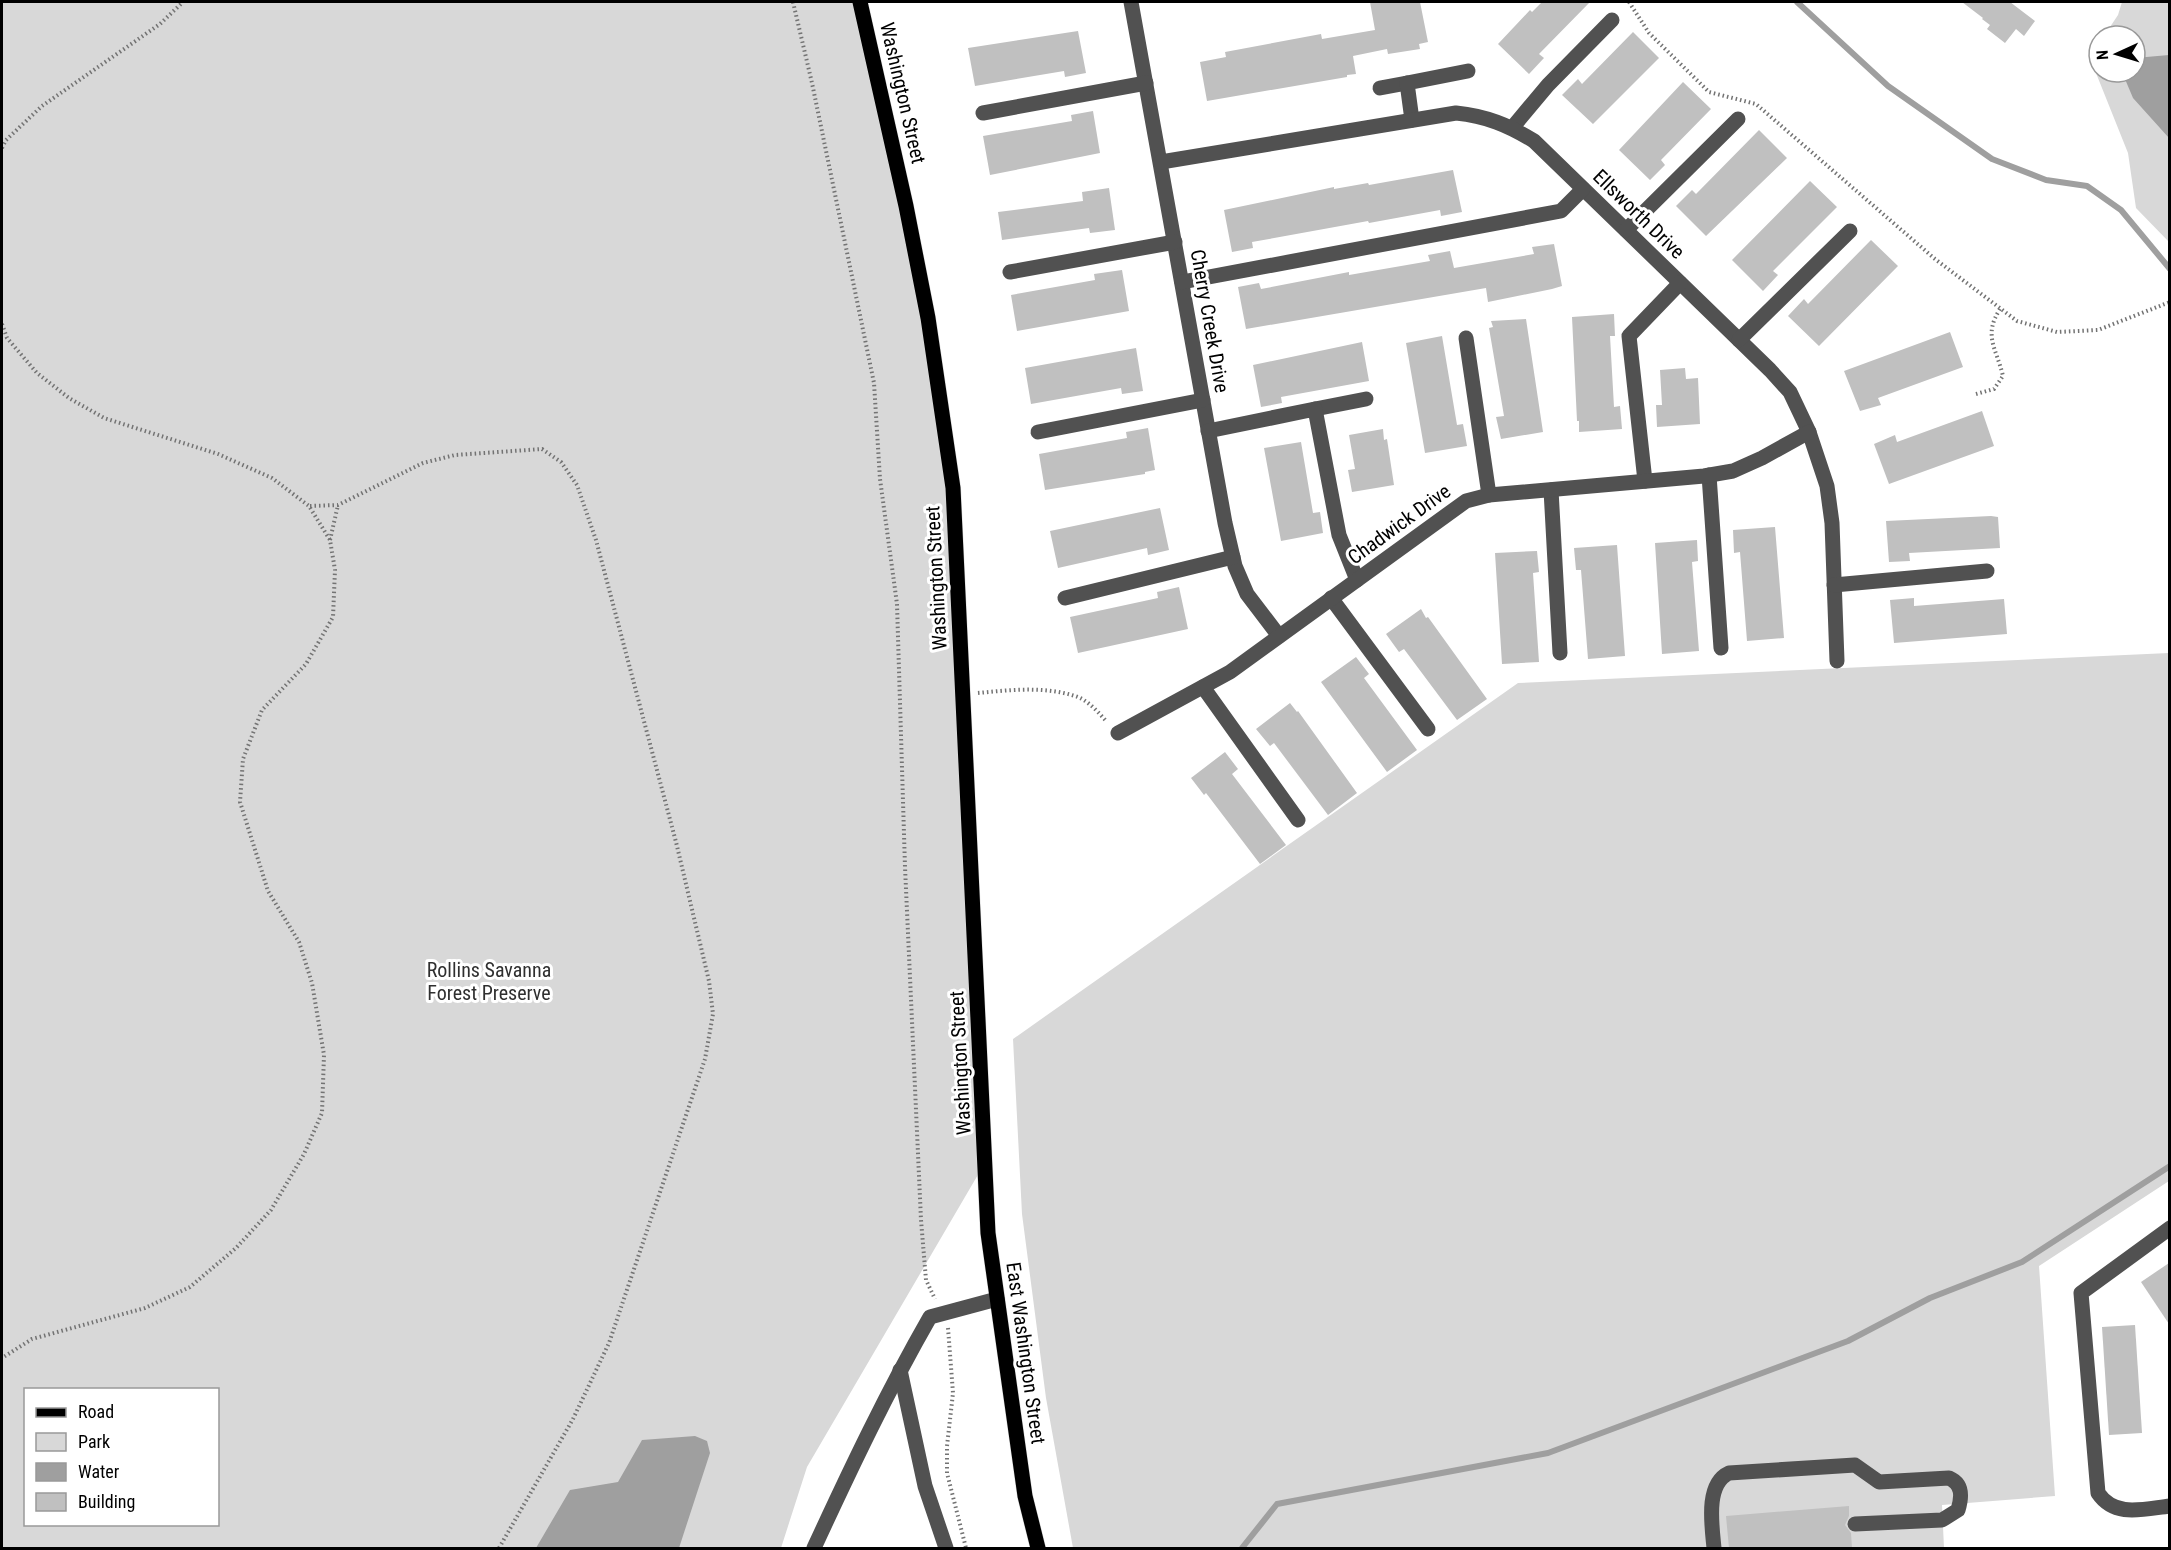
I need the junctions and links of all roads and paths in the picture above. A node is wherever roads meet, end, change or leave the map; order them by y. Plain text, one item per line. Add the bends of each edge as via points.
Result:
1 (183, 2) edge
2 (793, 2) edge
3 (860, 2) edge
4 (1131, 2) edge
5 (1629, 2) edge
6 (1612, 20) dead end
7 (1468, 71) dead end
8 (1146, 83) junction
9 (1407, 83) junction
10 (1380, 88) dead end
11 (983, 113) dead end
12 (1738, 119) dead end
13 (1412, 120) junction
14 (1512, 128) junction
15 (2, 148) edge
16 (1161, 162) junction
17 (1583, 189) junction
18 (1626, 230) junction
19 (1851, 231) dead end
20 (1175, 242) junction
21 (1010, 272) dead end
22 (1182, 282) junction
23 (1680, 283) junction
24 (2169, 302) edge
25 (2000, 309) junction
26 (2, 324) edge
27 (1466, 338) dead end
28 (1739, 340) junction
29 (1976, 394) dead end
30 (1366, 399) dead end
31 (1203, 400) junction
32 (1316, 409) junction
33 (1208, 431) junction
34 (1038, 432) dead end
35 (1809, 432) junction
36 (1709, 475) junction
37 (1645, 481) junction
38 (1551, 490) junction
39 (1489, 495) junction
40 (338, 505) junction
41 (309, 506) junction
42 (330, 540) junction
43 (1233, 557) junction
44 (1987, 571) dead end
45 (1357, 580) junction
46 (1834, 585) junction
47 (1065, 597) dead end
48 (1331, 598) junction
49 (1279, 636) junction
50 (1720, 648) dead end
51 (1560, 652) dead end
52 (1837, 661) dead end
53 (1203, 687) junction
54 (963, 694) junction
55 (1428, 729) dead end
56 (1118, 733) joint
57 (1298, 820) dead end
58 (986, 1161) joint
59 (2169, 1228) edge
60 (997, 1299) junction
61 (942, 1314) junction
62 (2, 1358) edge
63 (900, 1370) junction
64 (2169, 1506) edge
65 (1855, 1524) dead end
66 (946, 1547) edge
67 (499, 1548) edge
68 (814, 1548) edge
69 (966, 1548) edge
70 (1038, 1548) edge
71 (1714, 1548) edge

1 - 15 path via 160,24 42,106
2 - 61 path via 874,383 880,479 897,604 921,1220 926,1280
3 - 54 main road, Washington Street via 928,318 953,488
4 - 8 street, Cherry Creek Drive
5 - 25 path via 1649,33 1709,92 1756,104 1935,259
6 - 14 street
7 - 9 street
8 - 11 street
8 - 16 street, Cherry Creek Drive
9 - 10 street
9 - 13 street
12 - 18 street
13 - 14 street, Ellsworth Drive via 1456,113 1478,115
13 - 16 street, Ellsworth Drive
14 - 17 street, Ellsworth Drive via 1534,141
16 - 20 street, Cherry Creek Drive
17 - 18 street, Ellsworth Drive
17 - 22 street via 1561,211
18 - 23 street, Ellsworth Drive
19 - 28 street
20 - 21 street
20 - 22 street, Cherry Creek Drive
22 - 31 street, Cherry Creek Drive
23 - 28 street, Ellsworth Drive
23 - 37 street via 1629,336
24 - 25 path via 2098,330 2057,333 2017,321
25 - 29 path via 1990,334 2003,376 1994,389
26 - 41 path via 7,338 37,373 69,398 104,418 218,454 272,478
27 - 39 street
28 - 35 street, Ellsworth Drive via 1790,392
30 - 32 street
31 - 33 street, Cherry Creek Drive
31 - 34 street
32 - 33 street
32 - 45 street via 1340,535
33 - 43 street, Cherry Creek Drive
35 - 36 street, Chadwick Drive via 1733,471
35 - 46 street, Ellsworth Drive via 1827,486
36 - 37 street, Chadwick Drive
36 - 50 street
37 - 38 street, Chadwick Drive
38 - 39 street, Chadwick Drive
38 - 51 street
39 - 45 street, Chadwick Drive via 1466,501
40 - 41 path
40 - 42 path
40 - 67 path via 423,463 455,455 542,449 561,462 578,485 596,540 709,981 712,1014 705,1059 609,1343 573,1419
41 - 42 path
42 - 62 path via 335,570 333,617 306,664 262,710 243,759 240,802 268,891 299,942 312,983 324,1055 322,1113 304,1154 271,1210 236,1248 190,1287 145,1308 32,1339
43 - 47 street
43 - 49 street, Cherry Creek Drive via 1247,594
44 - 46 street
45 - 48 street, Chadwick Drive
46 - 52 street, Ellsworth Drive
48 - 49 street, Chadwick Drive
48 - 55 street
49 - 53 street, Chadwick Drive
53 - 56 street, Chadwick Drive
53 - 57 street
54 - 56 path via 1044,689 1076,696 1092,706
54 - 58 main road, Washington Street
58 - 60 main road, East Washington Street via 988,1233
59 - 64 street via 2081,1293 2098,1493 2105,1504 2124,1510
60 - 61 street
60 - 70 main road, East Washington Street via 1025,1496
61 - 63 street via 930,1317
61 - 69 path via 949,1330 953,1393 947,1473
63 - 66 street via 924,1486
63 - 68 street
65 - 71 street via 1942,1520 1959,1510 1961,1490 1949,1478 1879,1482 1855,1465 1729,1473 1716,1486 1711,1509

